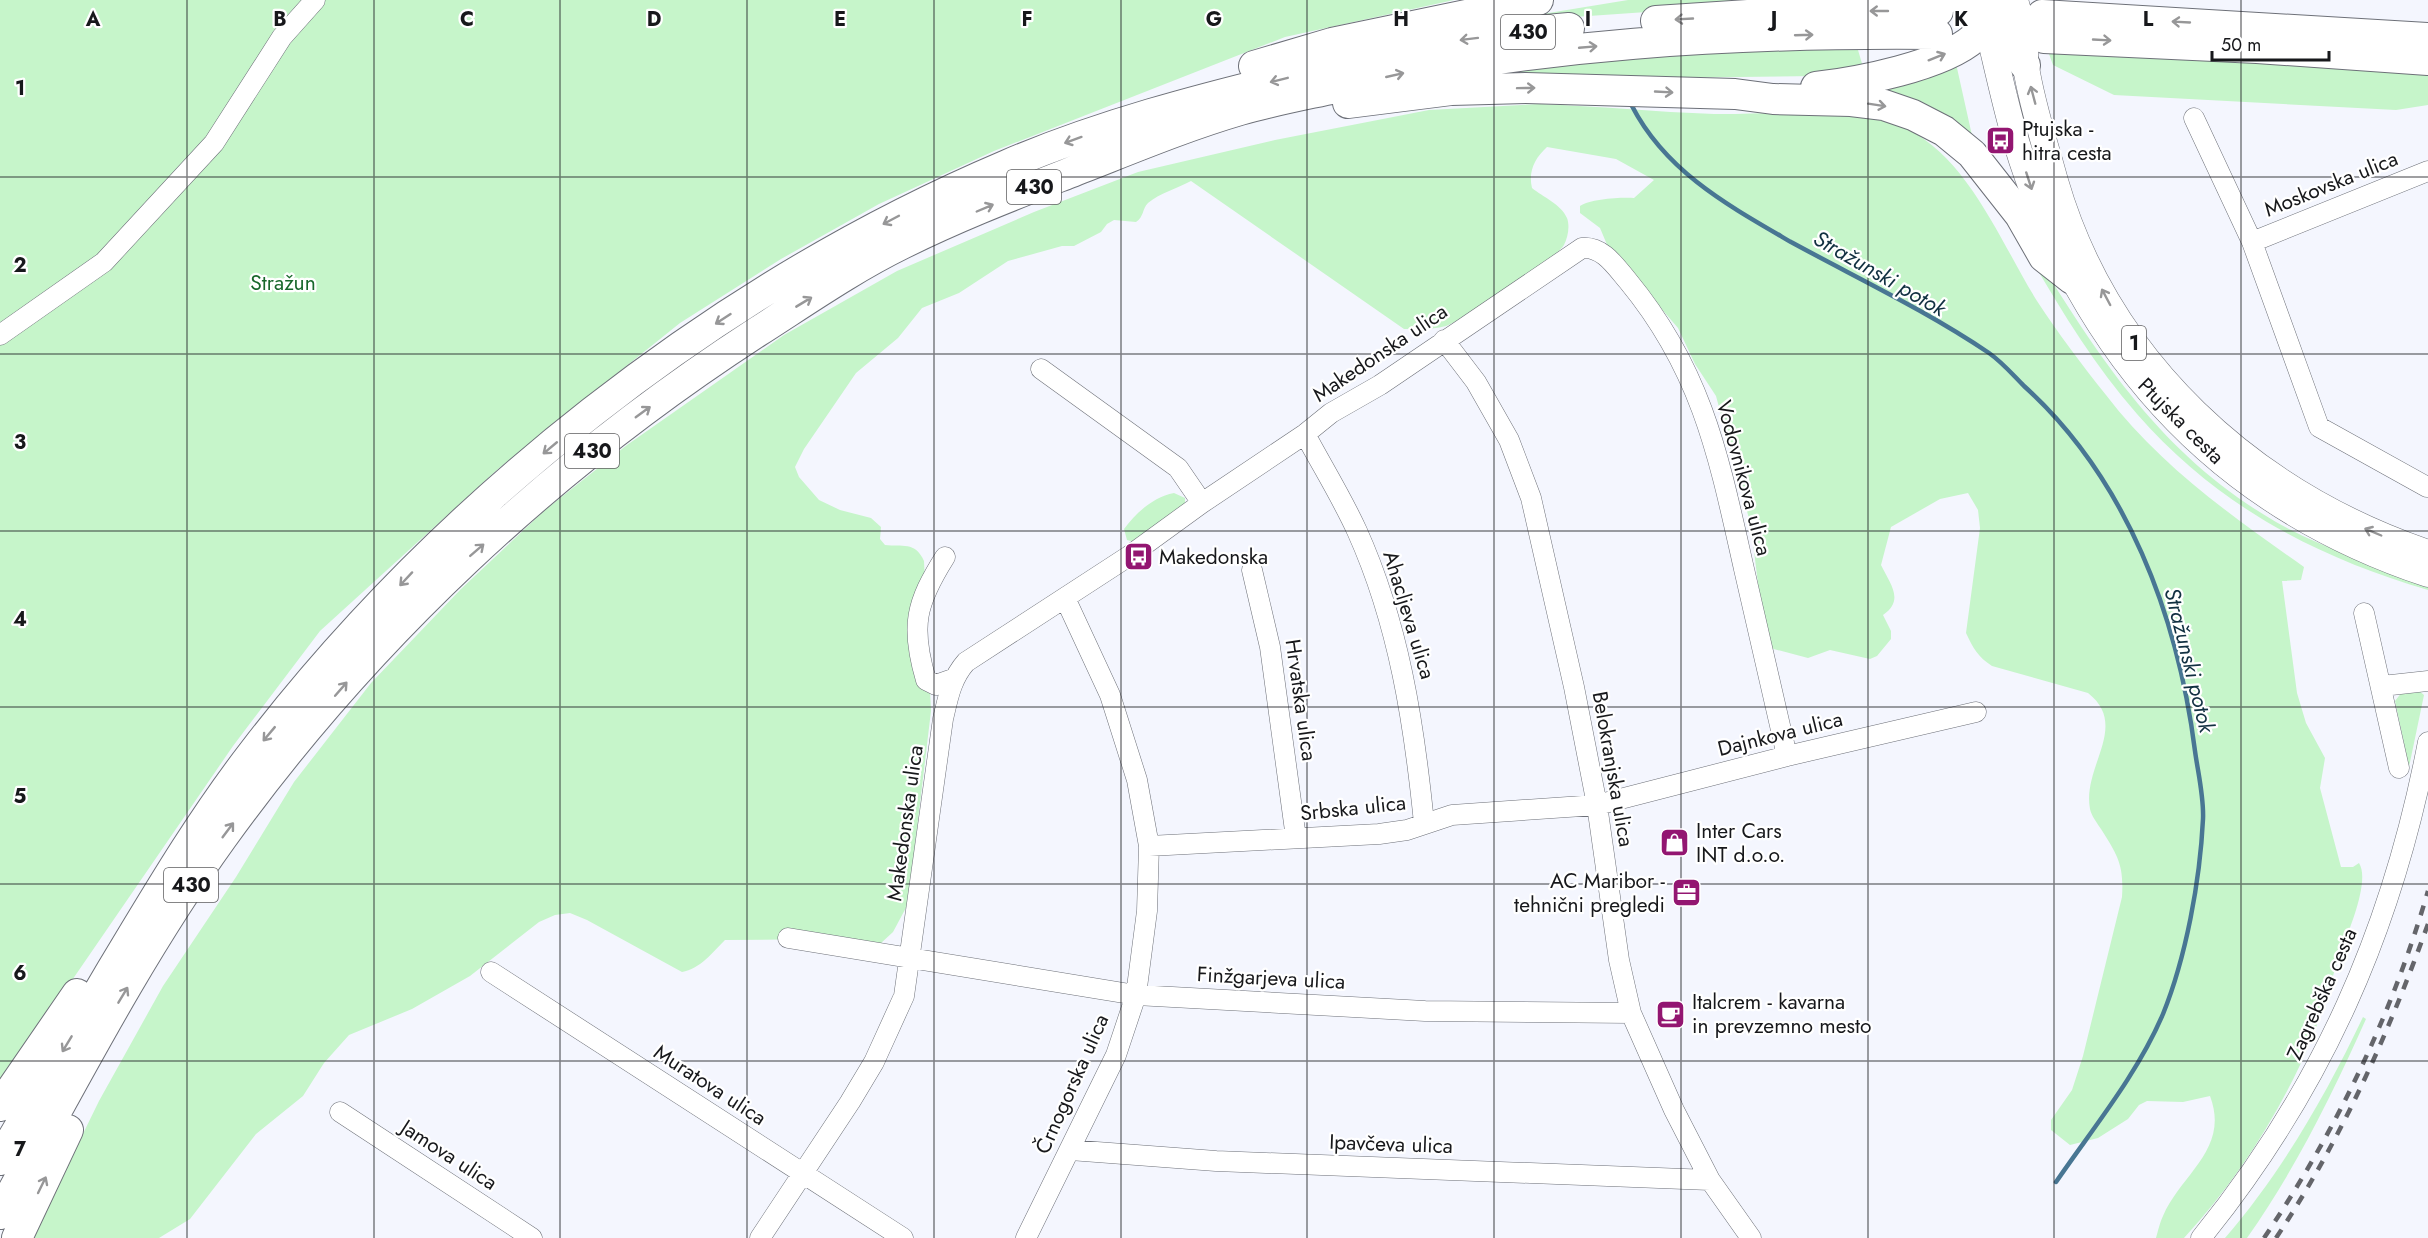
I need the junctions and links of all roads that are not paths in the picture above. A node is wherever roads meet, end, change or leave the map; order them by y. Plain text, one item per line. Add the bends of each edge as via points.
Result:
1 (315, 0) edge
2 (1538, 0) edge
3 (2015, 0) edge
4 (1989, 8) edge
5 (1946, 15) edge
6 (2428, 38) edge
7 (2428, 60) edge
8 (2025, 65) junction
9 (1736, 94) junction
10 (2194, 118) dead end
11 (1133, 134) junction
12 (2428, 171) edge
13 (2253, 242) junction
14 (1588, 247) joint
15 (2072, 279) junction
16 (0, 335) edge
17 (1444, 340) junction
18 (1041, 369) dead end
19 (1305, 434) junction
20 (2427, 488) edge
21 (1202, 503) junction
22 (2428, 553) edge
23 (945, 556) dead end
24 (1252, 570) dead end
25 (2428, 574) edge
26 (1065, 598) junction
27 (2364, 613) dead end
28 (953, 679) junction
29 (2428, 681) edge
30 (2382, 686) junction
31 (1976, 712) dead end
32 (2428, 742) edge
33 (1787, 756) junction
34 (2399, 768) dead end
35 (1597, 806) junction
36 (1424, 823) junction
37 (1296, 838) junction
38 (1149, 846) junction
39 (140, 922) junction
40 (788, 938) dead end
41 (911, 960) junction
42 (491, 972) dead end
43 (1136, 995) junction
44 (1631, 1013) junction
45 (93, 1045) junction
46 (0, 1106) edge
47 (340, 1112) dead end
48 (1070, 1150) junction
49 (0, 1160) edge
50 (803, 1173) junction
51 (1710, 1180) junction
52 (0, 1214) edge
53 (17, 1238) edge
54 (532, 1238) edge
55 (760, 1238) edge
56 (903, 1238) edge
57 (1026, 1238) edge
58 (1751, 1238) edge
59 (2201, 1238) edge

1 - 16 street via 282,37 214,143 104,262
2 -> 11 highway via 1407,26 1275,60 1170,95
3 - 8 main road, Ptujska cesta / 1 via 2023,29
4 - 5 highway
4 - 8 highway via 1997,28
9 -> 4 highway via 1846,83 1934,59 1973,38
4 -> 15 main road, Ptujska cesta / 1 via 2004,99 2032,189
5 - 11 highway, 430 via 1843,33 1552,50 1414,70
6 -> 7 highway via 2043,26
22 -> 8 main road, Ptujska cesta / 1 via 2328,512 2272,478 2228,445 2142,354 2121,326 2082,254 2055,182
11 -> 9 highway via 1451,90 1526,88
9 -> 15 highway via 1884,105 1944,131 1981,164 2020,215 2044,257
10 - 13 street
11 -> 39 highway, 430 via 1008,164 907,212 791,274 692,339 592,413 428,555 334,657 254,752 198,829
45 -> 11 highway, 430 via 220,841 302,733 447,576 530,503 610,436 797,306 900,245
12 - 13 street, Moskovska ulica
13 - 20 street via 2319,427
14 - 17 street, Makedonska ulica via 1568,255
14 - 33 street, Vodovnikova ulica via 1614,265 1639,296 1665,333 1704,411 1726,489
15 - 25 main road, Ptujska cesta / 1 via 2134,374 2218,460 2295,516 2363,550
17 - 19 street, Makedonska ulica via 1380,385 1330,413
17 - 35 street, Belokranjska ulica via 1487,401 1509,440 1526,483 1574,687
18 - 21 street via 1178,468
19 - 21 street, Makedonska ulica
19 - 36 street, Ahacljeva ulica via 1357,530 1388,618 1408,693
21 - 26 street, Makedonska ulica
23 - 28 street via 921,599 915,628 926,680 936,685
24 - 37 street, Hrvatska ulica via 1270,648
26 - 28 street, Makedonska ulica via 966,662
26 - 38 street, Črnogorska ulica via 1121,724 1137,780
27 - 30 street
28 - 41 street, Makedonska ulica via 943,719
29 - 30 street
30 - 34 street
31 - 33 street, Dajnkova ulica
32 - 59 street, Zagrebška cesta via 2385,906 2361,976 2334,1036 2274,1141
33 - 35 street, Dajnkova ulica
35 - 36 street, Srbska ulica via 1452,815
35 - 44 street, Belokranjska ulica via 1619,960
36 - 37 street, Srbska ulica via 1379,834
37 - 38 street, Srbska ulica
38 - 43 street, Črnogorska ulica via 1147,911
39 - 46 highway via 98,963
39 -> 49 highway, 430
40 - 41 street, Finžgarjeva ulica
41 - 43 street, Finžgarjeva ulica
41 - 50 street, Makedonska ulica via 904,996 874,1062
42 - 50 street, Muratova ulica
43 - 44 street, Finžgarjeva ulica via 1425,1011
43 - 48 street, Črnogorska ulica via 1116,1054
44 - 51 street, Belokranjska ulica
45 - 52 highway, 430
53 -> 45 highway via 87,1090
47 - 54 street, Jamova ulica
48 - 51 street, Ipavčeva ulica via 1216,1161
48 - 57 street, Črnogorska ulica
50 - 55 street, Makedonska ulica
50 - 56 street, Muratova ulica
51 - 58 street, Belokranjska ulica

